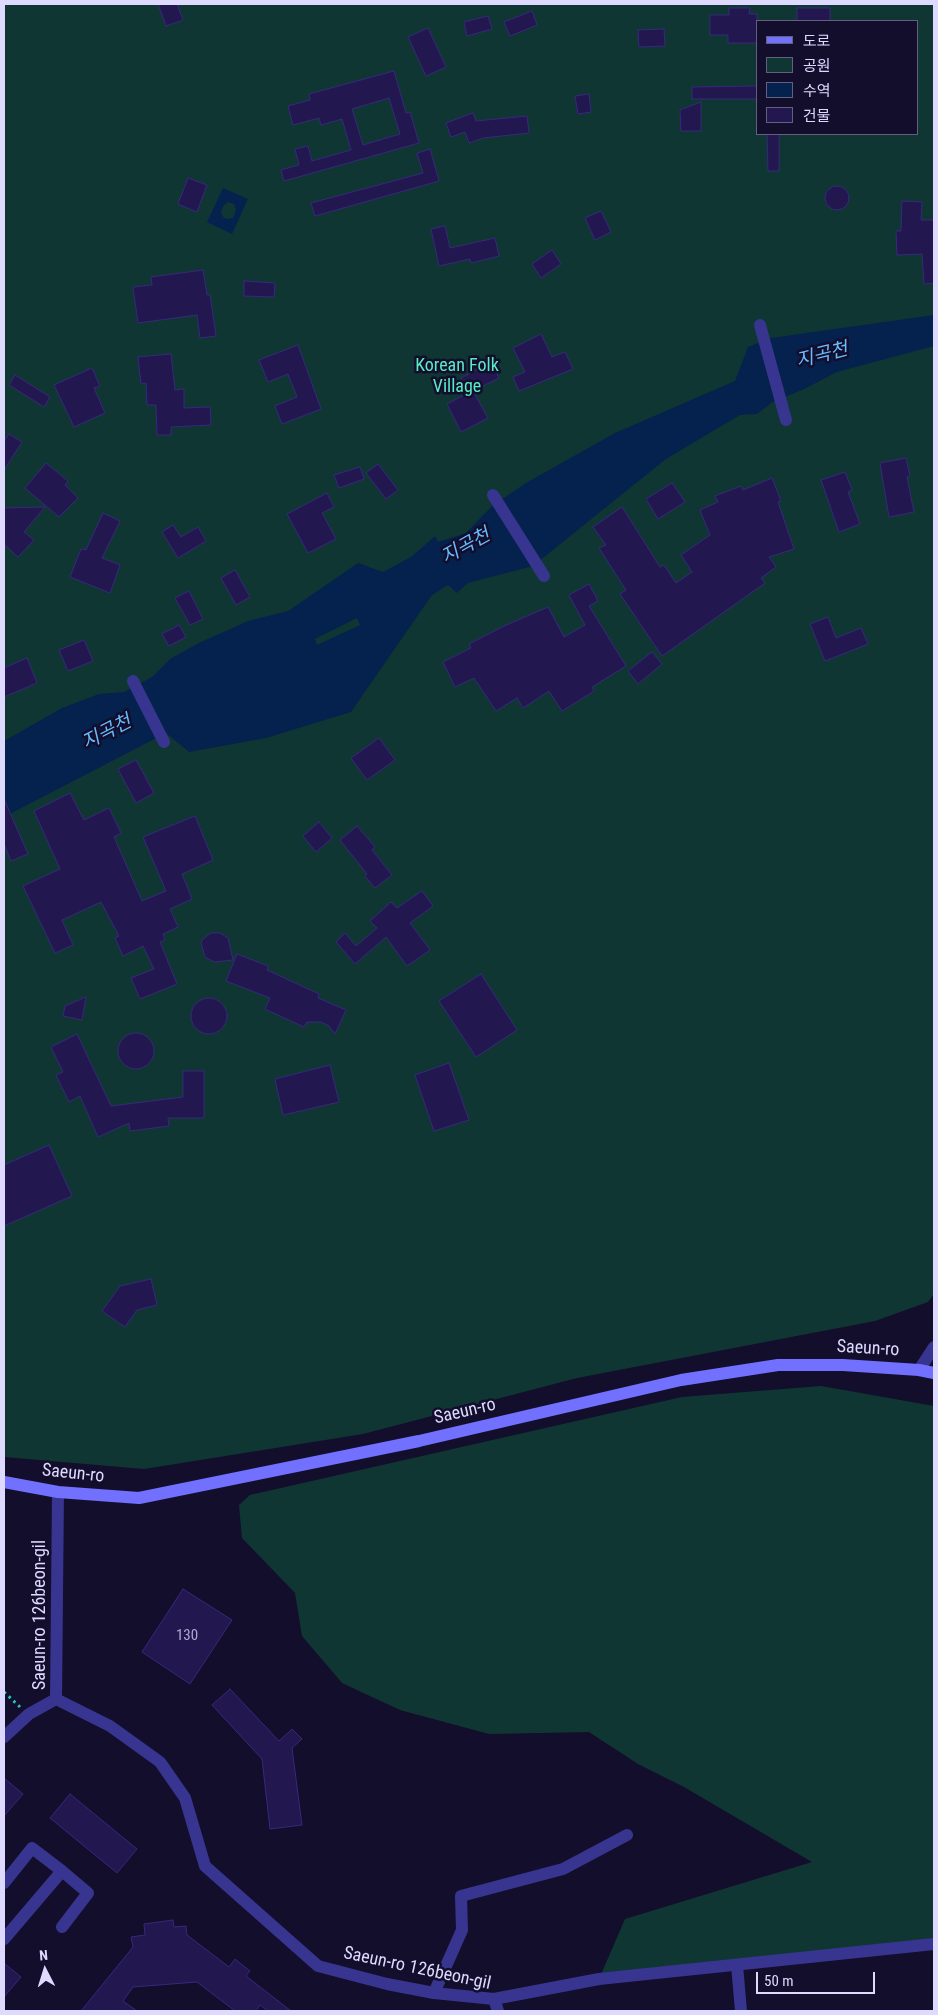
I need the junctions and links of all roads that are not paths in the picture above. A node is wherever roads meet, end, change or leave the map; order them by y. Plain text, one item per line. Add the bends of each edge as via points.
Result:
1 (760, 325) dead end
2 (786, 420) dead end
3 (493, 494) dead end
4 (544, 576) dead end
5 (133, 681) dead end
6 (164, 742) dead end
7 (934, 1347) edge
8 (919, 1370) junction
9 (934, 1374) edge
10 (4, 1482) edge
11 (58, 1492) junction
12 (56, 1699) junction
13 (4, 1738) edge
14 (627, 1835) dead end
15 (62, 1872) junction
16 (4, 1882) edge
17 (62, 1927) dead end
18 (4, 1939) edge
19 (934, 1944) edge
20 (737, 1965) junction
21 (434, 1993) junction
22 (496, 2005) edge
23 (741, 2011) edge

1 - 2 street
3 - 4 street
5 - 6 street
7 - 8 street
8 - 9 main road, Saeun-ro
8 - 11 main road, Saeun-ro via 778,1365 681,1380 419,1441 139,1498
10 - 11 main road, Saeun-ro
11 - 12 street, Saeun-ro 126beon-gil
12 - 13 street via 28,1714
12 - 21 street, Saeun-ro 126beon-gil via 110,1726 160,1762 185,1798 205,1866 318,1966
14 - 21 street via 563,1869 461,1896 462,1930
15 - 16 street via 32,1848
15 - 17 street via 88,1893
15 - 18 street
19 - 20 street, Saeun-ro 126beon-gil
20 - 22 street, Saeun-ro 126beon-gil via 599,1980
20 - 23 street
21 - 22 street, Saeun-ro 126beon-gil

